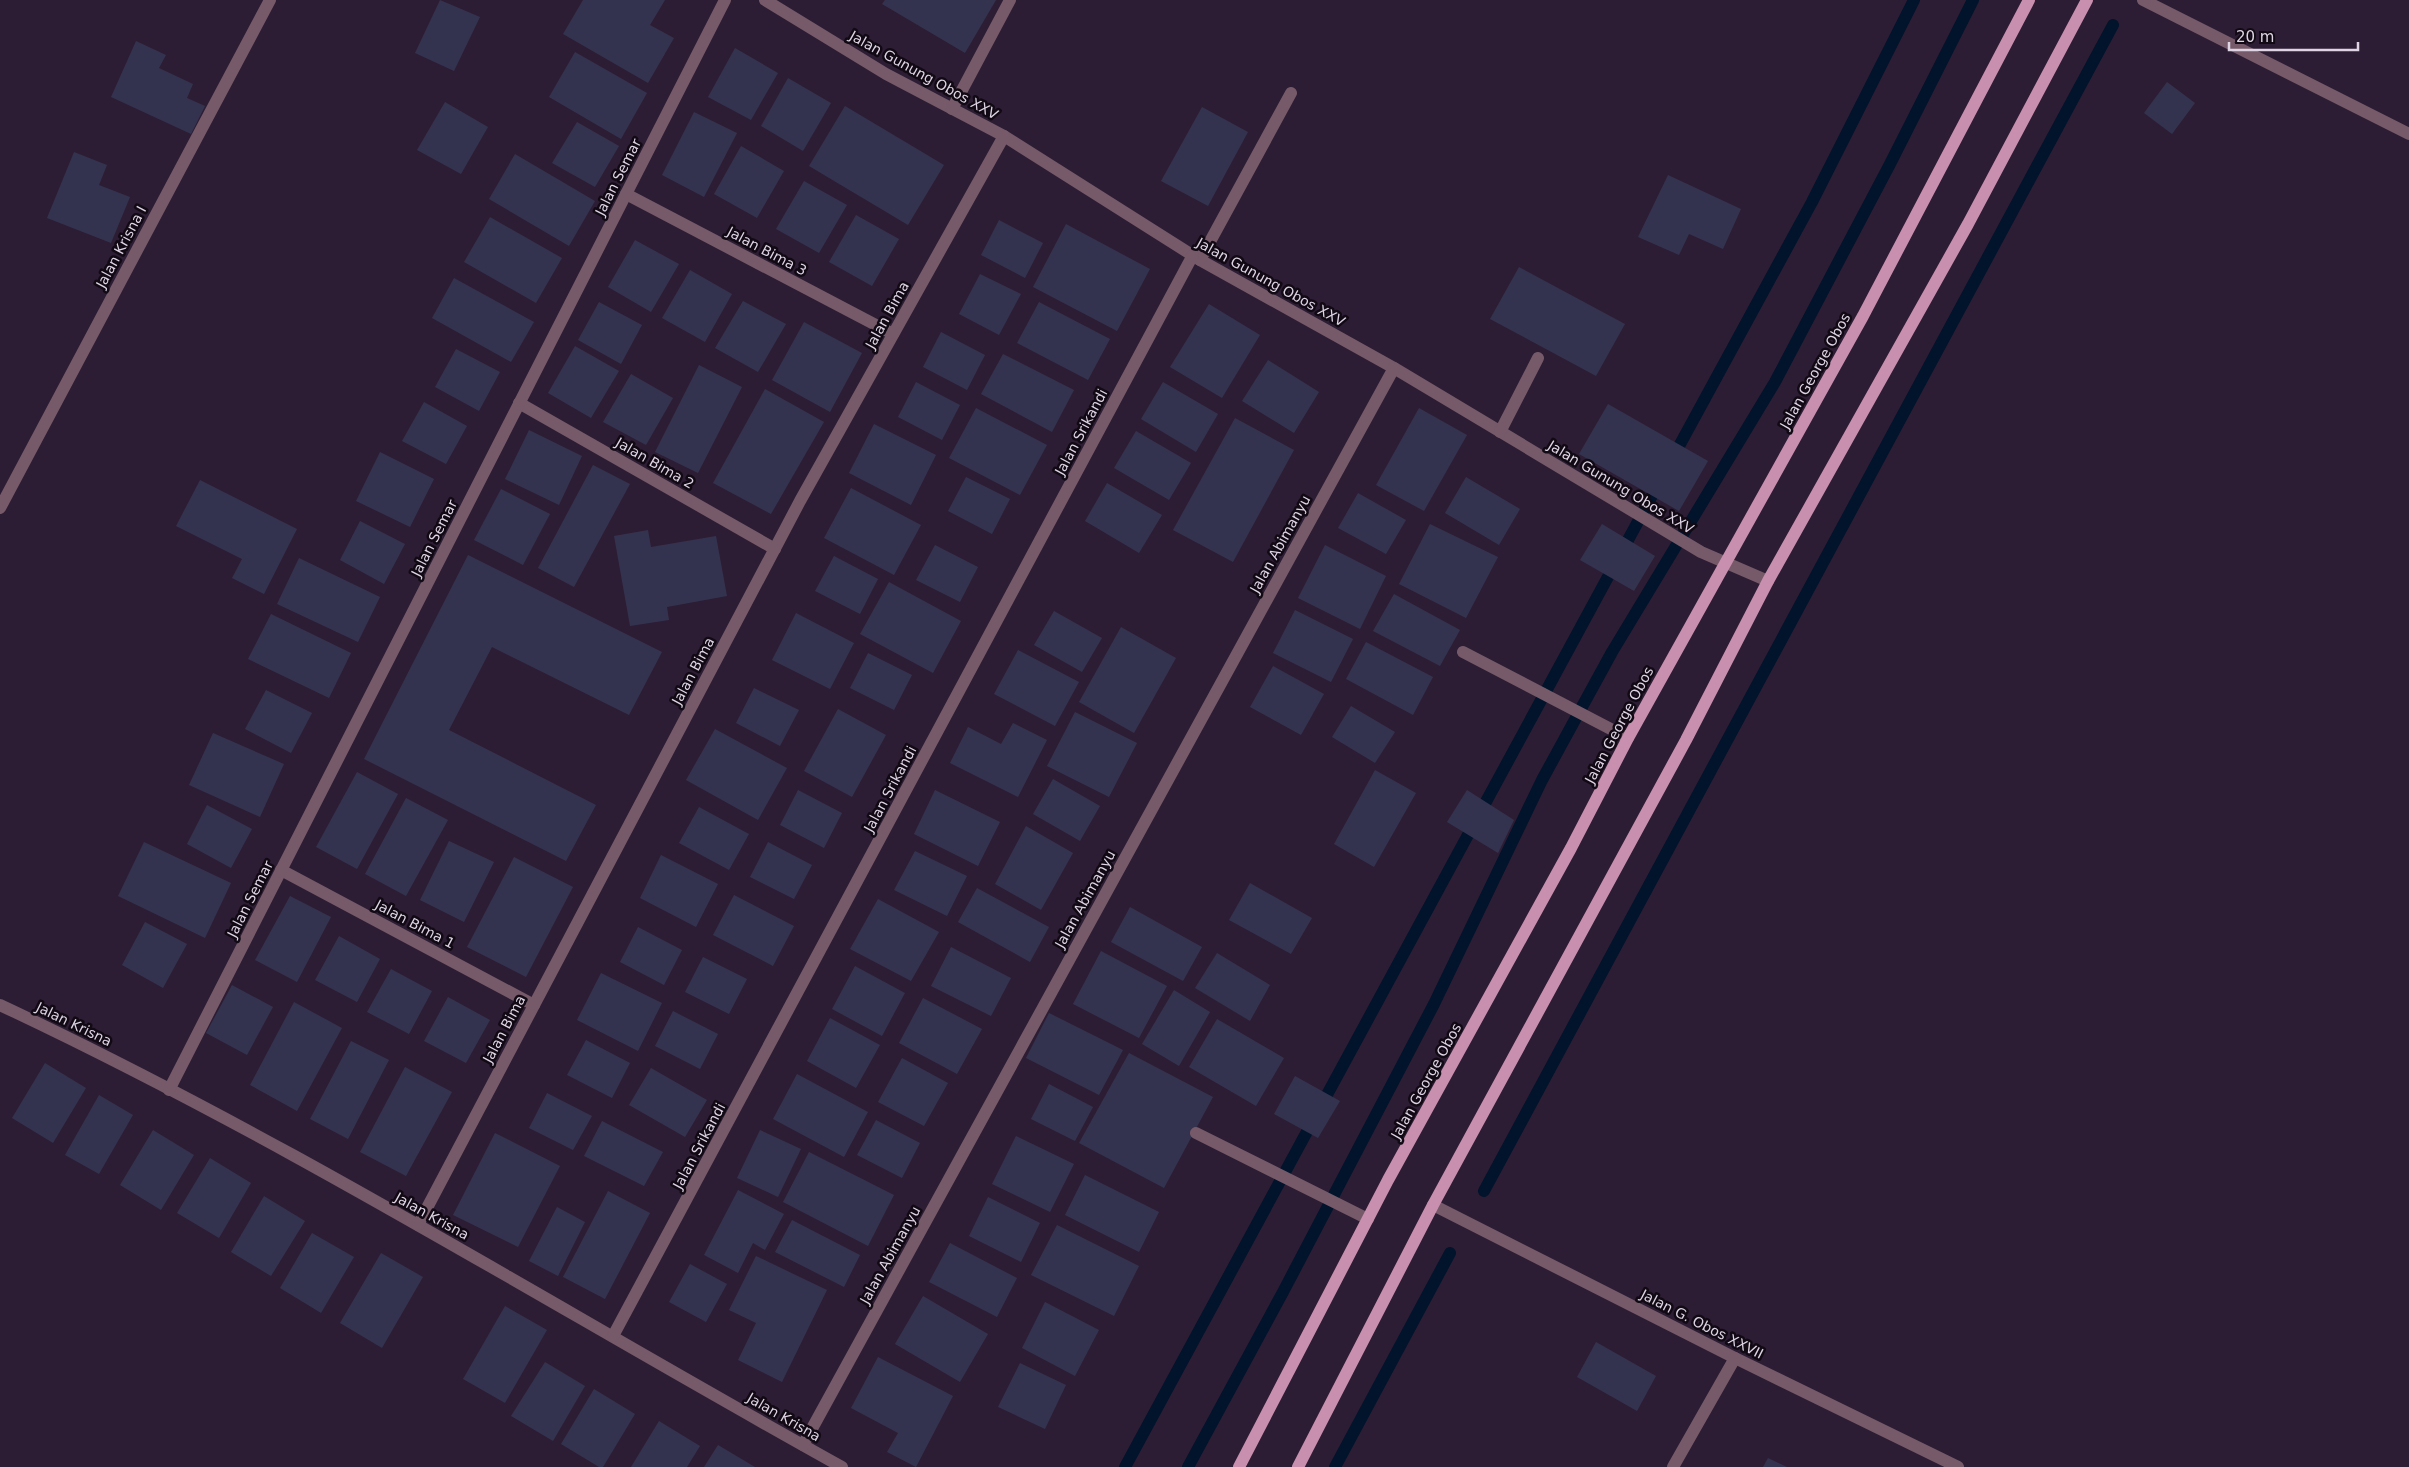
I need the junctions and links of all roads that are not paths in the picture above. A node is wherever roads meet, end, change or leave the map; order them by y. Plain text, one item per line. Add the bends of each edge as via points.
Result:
1 (270, 0) edge
2 (725, 0) edge
3 (765, 0) edge
4 (1010, 0) edge
5 (2029, 0) edge
6 (2087, 0) edge
7 (2143, 0) edge
8 (1291, 93) dead end
9 (952, 109) junction
10 (2409, 134) edge
11 (1004, 136) junction
12 (626, 194) junction
13 (1196, 257) junction
14 (893, 334) junction
15 (1538, 358) dead end
16 (1394, 368) junction
17 (520, 403) junction
18 (1500, 432) junction
19 (0, 508) edge
20 (775, 548) junction
21 (1724, 562) junction
22 (1768, 581) junction
23 (1463, 652) dead end
24 (1628, 738) junction
25 (281, 870) junction
26 (0, 1005) edge
27 (534, 1005) junction
28 (169, 1090) junction
29 (1196, 1133) dead end
30 (1433, 1205) junction
31 (1368, 1219) junction
32 (418, 1225) junction
33 (614, 1336) junction
34 (1735, 1358) junction
35 (803, 1446) junction
36 (1938, 1462) edge
37 (842, 1467) edge
38 (1239, 1467) edge
39 (1298, 1467) edge
40 (1673, 1467) edge
41 (1958, 1467) edge

1 - 19 street, Jalan Krisna I
2 - 12 street, Jalan Semar
3 - 9 street, Jalan Gunung Obos XXV via 886,74
4 - 9 street
5 - 21 main road, Jalan George Obos via 1863,316
6 - 22 main road via 1968,224
7 - 10 street
8 - 13 street, Jalan Srikandi
9 - 11 street, Jalan Gunung Obos XXV
11 - 13 street, Jalan Gunung Obos XXV
11 - 14 street, Jalan Bima
12 - 14 street, Jalan Bima 3
12 - 17 street, Jalan Semar
13 - 16 street, Jalan Gunung Obos XXV
13 - 33 street, Jalan Srikandi
14 - 20 street, Jalan Bima
15 - 18 street
16 - 18 street, Jalan Gunung Obos XXV
16 - 35 street, Jalan Abimanyu
17 - 20 street, Jalan Bima 2
17 - 25 street, Jalan Semar
18 - 21 street, Jalan Gunung Obos XXV via 1669,534
20 - 27 street, Jalan Bima
21 - 22 street, Jalan Gunung Obos XXV
21 - 24 main road, Jalan George Obos
22 - 30 main road via 1686,740
23 - 24 street
24 - 31 main road, Jalan George Obos
25 - 27 street, Jalan Bima 1
25 - 28 street, Jalan Semar
26 - 28 street, Jalan Krisna via 99,1051
27 - 32 street, Jalan Bima
28 - 32 street, Jalan Krisna
29 - 31 street
30 - 34 street, Jalan G. Obos XXVII
30 - 39 main road
31 - 38 main road, Jalan George Obos
32 - 33 street, Jalan Krisna
33 - 35 street, Jalan Krisna
34 - 36 street, Jalan G. Obos XXVII
34 - 40 street
35 - 37 street, Jalan Krisna
36 - 41 street, Jalan G. Obos XXVII

